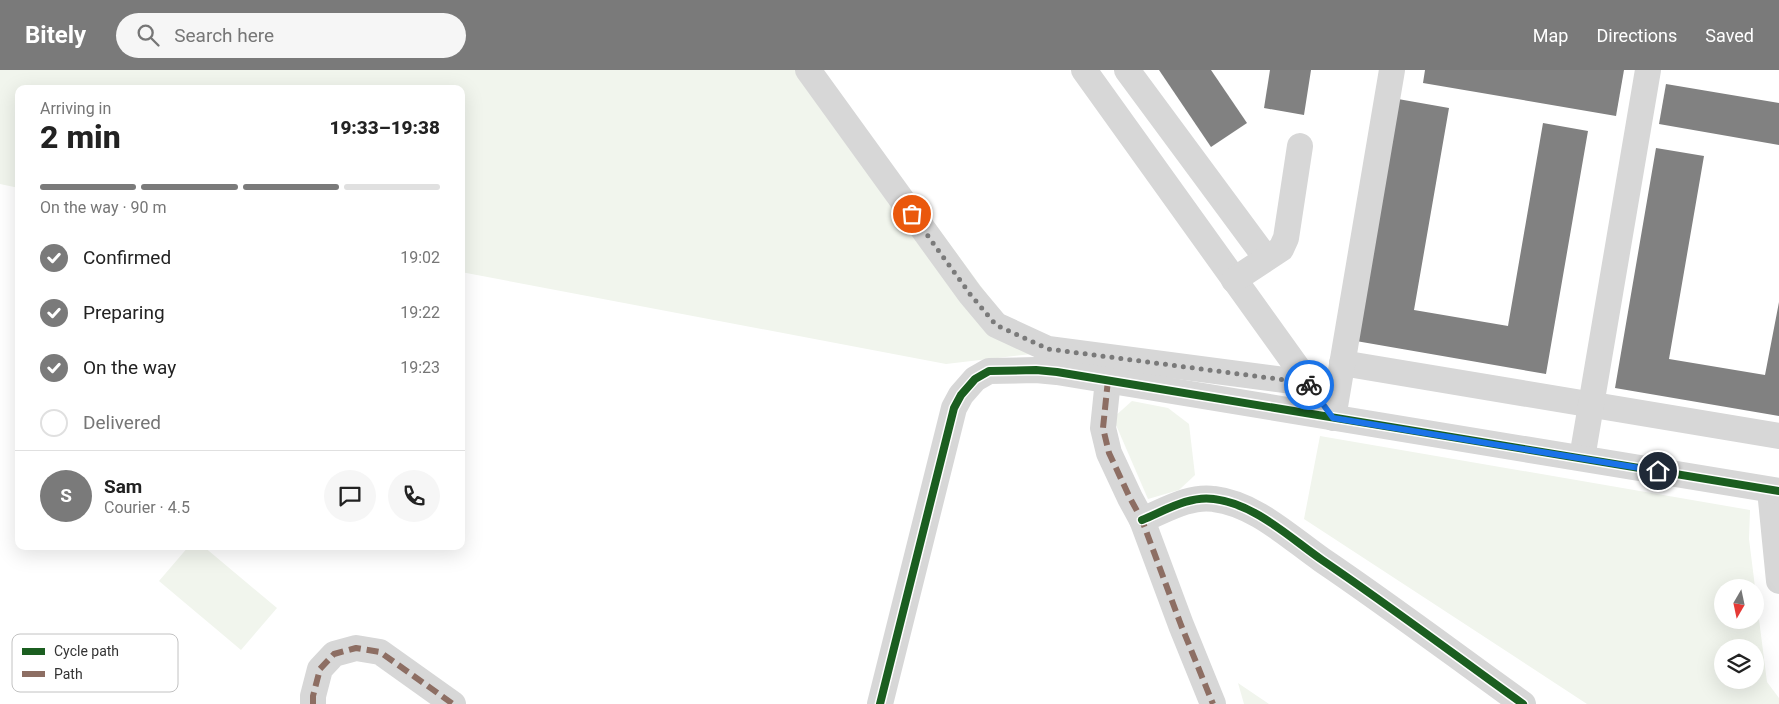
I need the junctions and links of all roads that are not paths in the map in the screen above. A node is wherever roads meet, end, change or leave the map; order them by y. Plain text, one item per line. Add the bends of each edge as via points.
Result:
1 (808, 70) edge
2 (1084, 70) edge
3 (1127, 70) edge
4 (1392, 70) edge
5 (1648, 70) edge
6 (1300, 146) dead end
7 (1266, 258) junction
8 (1234, 280) junction
9 (1342, 363) junction
10 (1108, 380) junction
11 (1308, 383) junction
12 (1592, 405) junction
13 (1333, 418) junction
14 (1779, 436) edge
15 (1582, 458) junction
16 (1775, 490) edge
17 (1142, 520) junction
18 (1779, 580) edge
19 (313, 704) edge
20 (453, 704) edge
21 (880, 704) edge
22 (1214, 704) edge
23 (1522, 704) edge

1 - 11 street via 970,294 996,325 1048,349
2 - 8 street
3 - 7 street
4 - 9 street
5 - 12 street
6 - 7 street via 1286,238 1281,249
7 - 8 street
8 - 11 street
9 - 12 street
9 - 13 street
10 - 13 street
10 - 17 street via 1103,428 1109,453
10 - 21 street via 1036,370 989,371 975,379 961,395 954,408
11 - 13 street
12 - 14 street
12 - 15 street
13 - 15 street
15 - 16 street
16 - 18 street
17 - 22 street
17 - 23 street via 1193,500 1212,498 1254,512
19 - 20 street via 320,669 334,654 356,648 380,652

